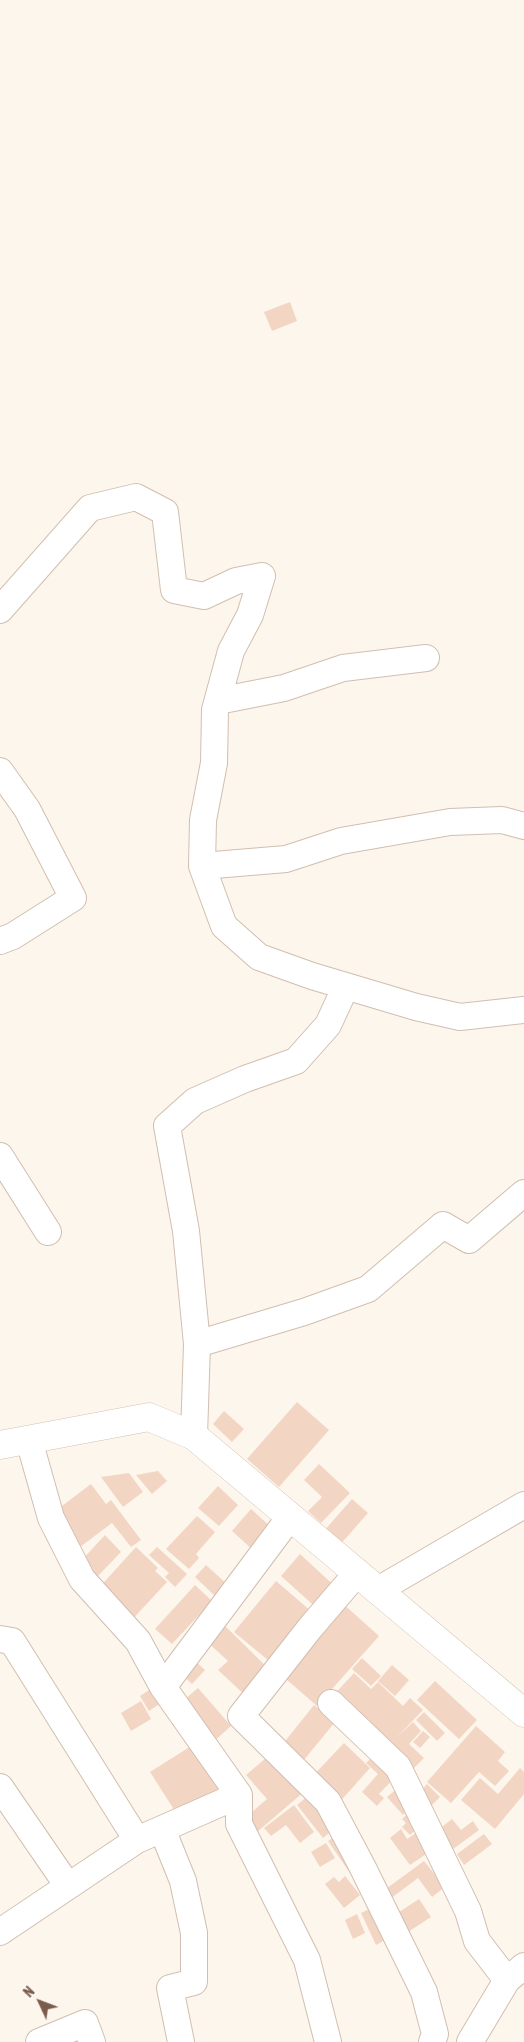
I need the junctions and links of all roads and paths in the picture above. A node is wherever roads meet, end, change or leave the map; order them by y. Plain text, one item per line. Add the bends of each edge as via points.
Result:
1 (0, 610) edge
2 (426, 658) dead end
3 (218, 700) junction
4 (0, 771) edge
5 (524, 826) edge
6 (202, 866) junction
7 (0, 942) edge
8 (346, 986) junction
9 (524, 1010) edge
10 (0, 1156) edge
11 (524, 1193) edge
12 (48, 1232) dead end
13 (197, 1344) junction
14 (194, 1436) junction
15 (29, 1440) junction
16 (0, 1445) edge
17 (524, 1505) edge
18 (290, 1518) junction
19 (357, 1573) junction
20 (378, 1590) junction
21 (0, 1639) edge
22 (163, 1687) junction
23 (331, 1703) dead end
24 (524, 1713) edge
25 (0, 1787) edge
26 (239, 1795) junction
27 (162, 1829) junction
28 (137, 1840) junction
29 (68, 1886) junction
30 (0, 1932) edge
31 (515, 1973) edge
32 (39, 2042) edge
33 (92, 2042) edge
34 (181, 2042) edge
35 (328, 2042) edge
36 (432, 2042) edge
37 (470, 2042) edge

1 - 3 street via 90,508 136,496 164,512 174,590 204,596 236,582 262,576 250,615 231,650
2 - 3 street via 342,668 284,688
3 - 6 street
4 - 7 street via 27,809 73,898
5 - 6 street via 502,820 450,822 341,841 286,859
6 - 8 street via 224,926 260,957
8 - 9 street via 460,1018
8 - 13 street via 328,1025 296,1061 195,1101 167,1126 186,1231
10 - 12 street
11 - 13 street via 469,1240 443,1226 368,1289
13 - 14 street
14 - 15 main road via 149,1417
14 - 18 main road
15 - 16 main road
15 - 22 street via 51,1518 82,1579 138,1641
17 - 20 street
18 - 19 main road
18 - 22 street
19 - 20 main road
19 - 36 street via 241,1716 328,1802 424,1992 435,2034
20 - 24 main road
21 - 28 street via 12,1641
22 - 26 street
23 - 31 street via 398,1768 468,1910 476,1942
25 - 29 street
26 - 27 street
26 - 35 street via 239,1824 307,1960
27 - 28 street
27 - 34 street via 183,1881 194,1933 194,1982 170,1988
28 - 29 street
29 - 30 street
31 - 37 street
32 - 33 street via 85,2023

